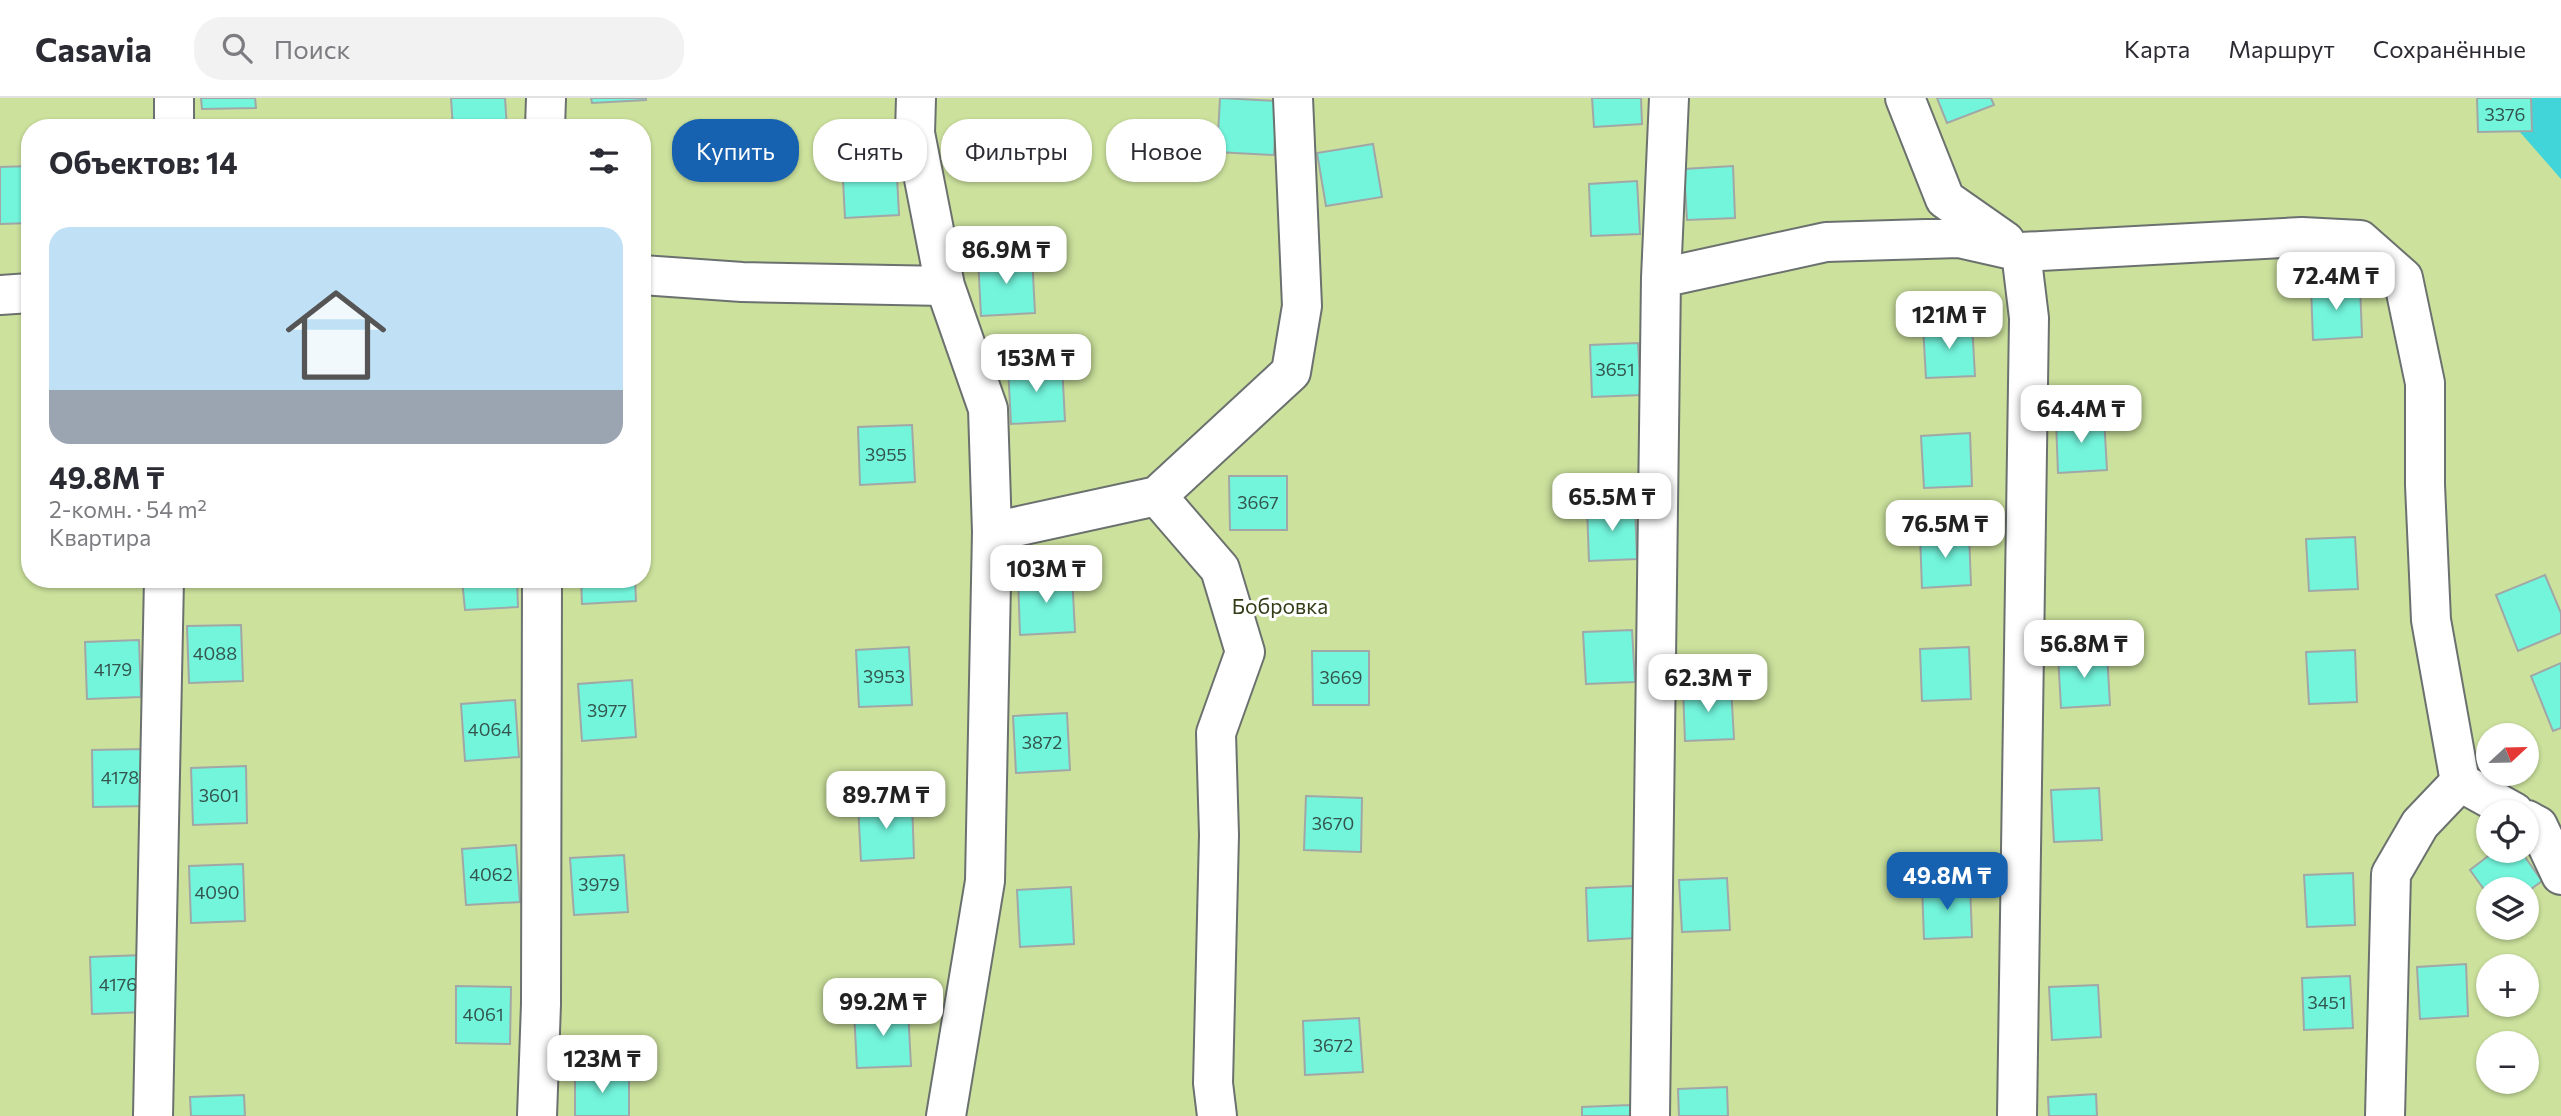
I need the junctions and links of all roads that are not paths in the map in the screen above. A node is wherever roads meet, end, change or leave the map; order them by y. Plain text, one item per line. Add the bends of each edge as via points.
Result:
1 (174, 98) edge
2 (546, 98) edge
3 (916, 98) edge
4 (1293, 98) edge
5 (1669, 98) edge
6 (1905, 98) edge
7 (174, 119) edge
8 (545, 119) edge
9 (2021, 252) junction
10 (651, 276) edge
11 (1661, 278) junction
12 (945, 286) junction
13 (21, 294) edge
14 (0, 295) edge
15 (1157, 496) junction
16 (992, 532) junction
17 (164, 588) edge
18 (542, 588) edge
19 (2452, 790) junction
20 (2480, 800) edge
21 (2539, 828) edge
22 (2561, 875) edge
23 (153, 1116) edge
24 (537, 1116) edge
25 (946, 1116) edge
26 (1217, 1116) edge
27 (1650, 1116) edge
28 (2017, 1116) edge
29 (2385, 1116) edge

1 - 7 street
2 - 8 street
3 - 12 street via 915,133
4 - 15 street via 1303,306 1290,372
5 - 11 street
6 - 9 street via 1945,199
9 - 11 street via 1959,238 1826,242
9 - 19 street via 2302,237 2360,240 2403,278 2425,383 2431,620
9 - 28 street via 2029,318
10 - 12 street
11 - 27 street
12 - 16 street via 988,409
13 - 14 street
15 - 16 street
15 - 26 street via 1220,569 1245,652 1216,733 1219,835 1213,1083
16 - 25 street via 985,881
17 - 23 street
18 - 24 street
19 - 20 street
19 - 29 street via 2420,824 2391,874
21 - 22 street

